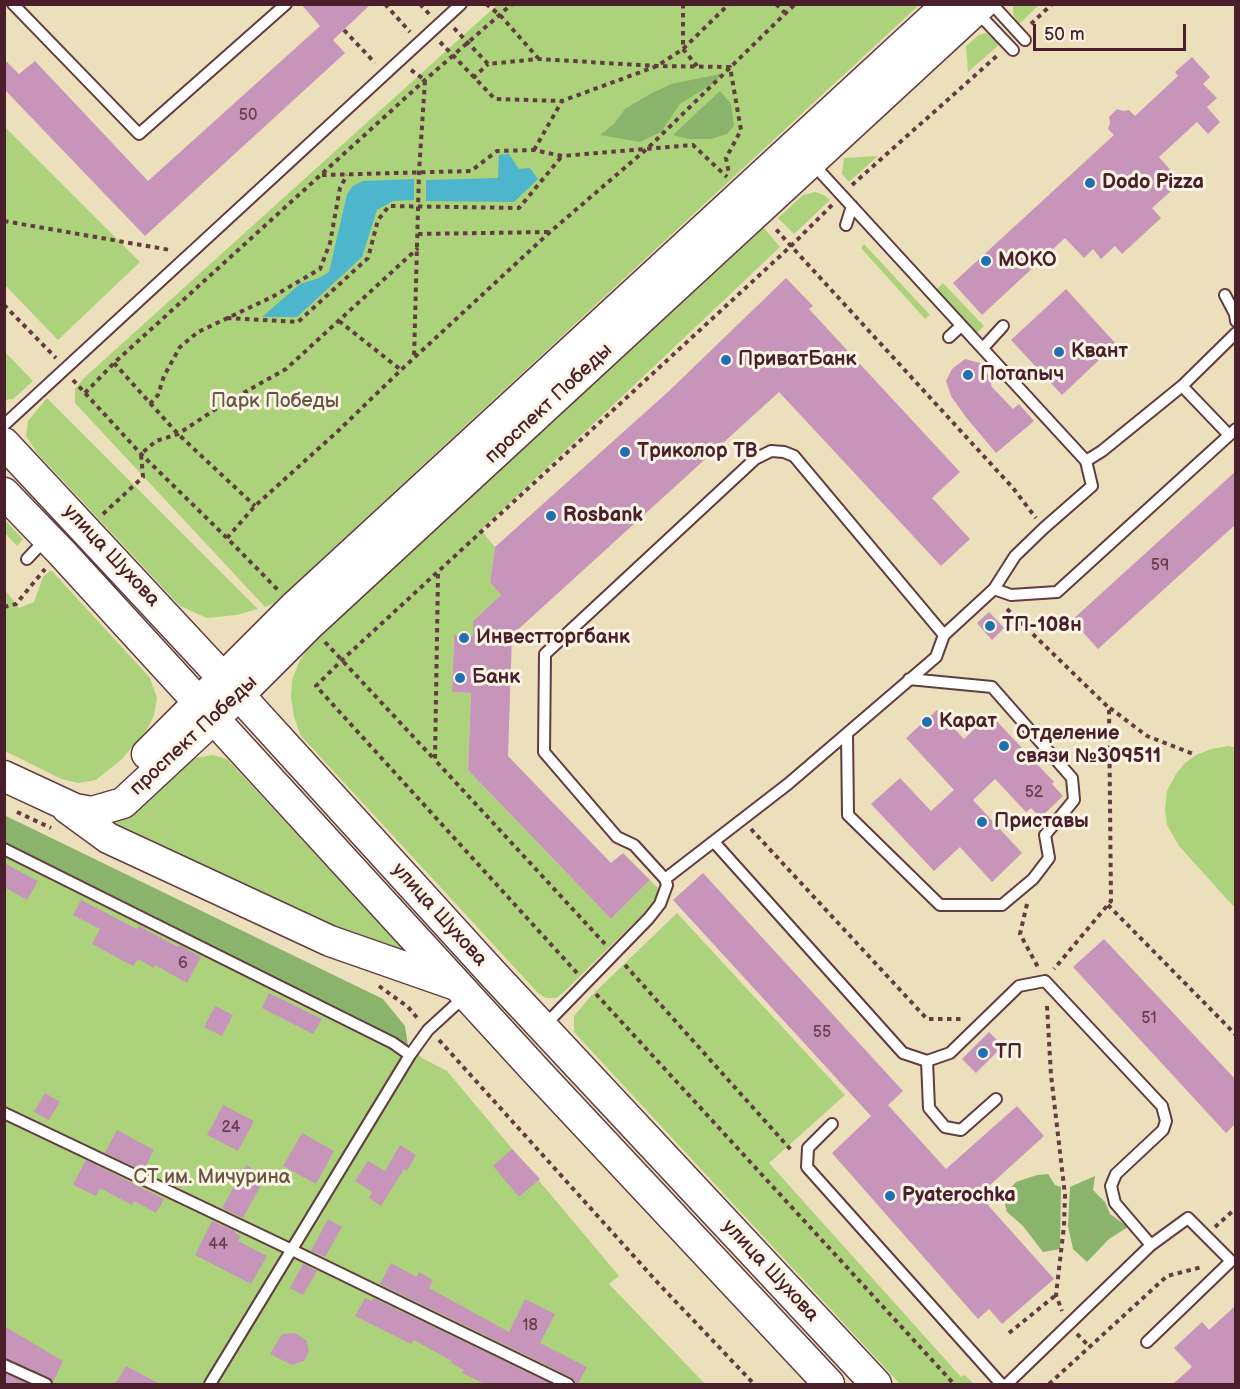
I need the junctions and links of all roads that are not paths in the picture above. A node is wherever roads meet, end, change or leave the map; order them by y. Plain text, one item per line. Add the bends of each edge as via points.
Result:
1 (13, 4) edge
2 (286, 4) edge
3 (461, 4) edge
4 (974, 6) edge
5 (1022, 38) road end
6 (1011, 48) road end
7 (811, 162) junction
8 (852, 206) junction
9 (846, 225) dead end
10 (1225, 295) dead end
11 (1236, 321) edge
12 (961, 326) junction
13 (1003, 326) dead end
14 (1236, 333) edge
15 (949, 337) dead end
16 (983, 348) junction
17 (1182, 386) junction
18 (4, 425) edge
19 (1232, 432) edge
20 (4, 443) edge
21 (1086, 461) junction
22 (4, 493) edge
23 (48, 538) junction
24 (27, 559) dead end
25 (994, 589) junction
26 (302, 616) junction
27 (945, 635) junction
28 (909, 679) junction
29 (230, 686) junction
30 (206, 710) junction
31 (847, 734) junction
32 (4, 776) edge
33 (60, 803) junction
34 (714, 842) junction
35 (4, 849) edge
36 (665, 879) junction
37 (493, 974) junction
38 (464, 991) junction
39 (543, 1027) junction
40 (516, 1050) junction
41 (410, 1055) junction
42 (927, 1061) junction
43 (996, 1099) dead end
44 (4, 1113) edge
45 (832, 1124) dead end
46 (1152, 1245) junction
47 (292, 1250) junction
48 (1147, 1342) dead end
49 (4, 1365) edge
50 (46, 1384) edge
51 (210, 1384) edge
52 (568, 1384) edge
53 (829, 1384) edge
54 (876, 1384) edge
55 (1001, 1384) edge
56 (1007, 1384) edge

1 - 2 lane via 139,134
3 - 18 lane
4 - 5 lane
4 - 6 lane
4 - 7 main road, проспект Победы
4 - 26 main road, проспект Победы
7 - 8 lane
7 - 26 main road, проспект Победы
8 - 9 lane
8 - 12 lane
10 - 11 lane
12 - 15 lane
12 - 16 lane
13 - 16 lane
14 - 17 lane
16 - 21 lane
17 - 19 lane
17 - 21 lane
19 - 25 lane via 1057,592 1011,595
20 - 29 main road, улица Шухова
21 - 25 lane via 1092,486 1015,556
22 - 23 main road, улица Шухова
23 - 24 lane
23 - 30 main road, улица Шухова
25 - 27 lane
26 - 29 main road, проспект Победы
27 - 28 lane via 936,657
27 - 36 lane via 794,456 771,451 755,459 545,654 544,752 617,837 634,845
28 - 31 lane
28 - 31 lane via 992,687 1072,778 1074,800 1045,835 1049,858 1033,879 1002,905 940,905 848,815
29 - 30 main road, проспект Победы
29 - 37 main road, улица Шухова
30 - 33 main road, проспект Победы via 123,803 92,812
30 - 38 main road, улица Шухова
31 - 34 lane
32 - 33 main road
33 - 38 main road via 108,838 320,936
34 - 36 lane
34 - 42 lane via 903,1053
35 - 41 lane via 393,1043
36 - 39 lane via 667,885 660,904
37 - 38 main road
37 - 39 main road, улица Шухова
38 - 40 main road, улица Шухова
38 - 41 lane
39 - 40 main road
39 - 54 main road, улица Шухова
40 - 53 main road, улица Шухова
41 - 47 lane
42 - 43 lane via 929,1108 945,1127 961,1130
42 - 46 lane via 950,1053 1019,986 1046,981 1162,1106 1166,1121 1163,1130 1116,1174 1111,1186 1115,1203
44 - 47 lane
45 - 55 lane via 808,1148 807,1167
46 - 48 lane via 1188,1218 1231,1261
46 - 56 lane
47 - 51 lane
47 - 52 lane
49 - 50 lane

